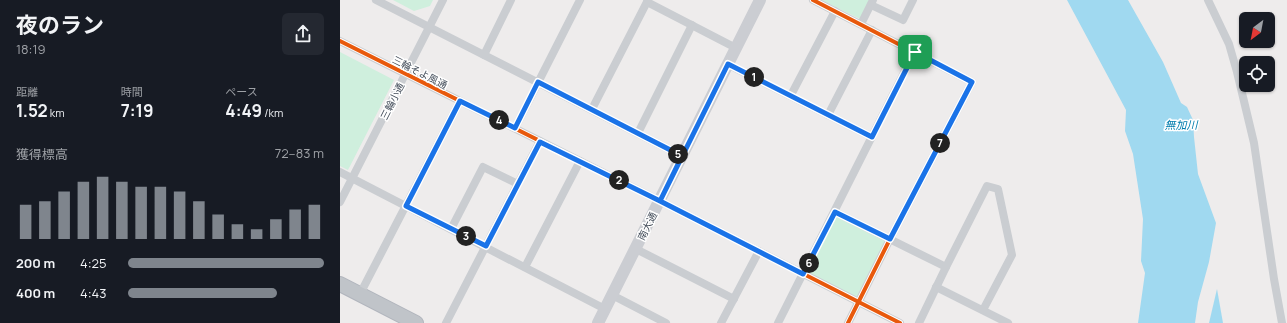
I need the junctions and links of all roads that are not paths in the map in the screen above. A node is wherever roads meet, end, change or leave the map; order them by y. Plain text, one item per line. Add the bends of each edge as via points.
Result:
1 (376, 0) edge
2 (443, 0) edge
3 (511, 0) edge
4 (580, 0) edge
5 (760, 0) edge
6 (813, 0) edge
7 (913, 0) edge
8 (1208, 0) edge
9 (648, 1) edge
10 (872, 2) edge
11 (834, 11) junction
12 (861, 24) junction
13 (692, 25) junction
14 (429, 27) junction
15 (872, 30) junction
16 (340, 41) edge
17 (736, 48) junction
18 (915, 52) junction
19 (484, 55) junction
20 (728, 64) junction
21 (406, 74) junction
22 (538, 82) junction
23 (791, 95) junction
24 (460, 101) junction
25 (592, 109) junction
26 (828, 115) junction
27 (515, 128) junction
28 (638, 133) junction
29 (872, 137) junction
30 (540, 142) junction
31 (682, 156) junction
32 (580, 161) junction
33 (340, 172) edge
34 (352, 178) junction
35 (518, 184) junction
36 (660, 201) junction
37 (340, 202) edge
38 (406, 206) junction
39 (835, 212) junction
40 (451, 229) junction
41 (890, 239) junction
42 (486, 246) junction
43 (636, 249) junction
44 (759, 251) junction
45 (525, 267) junction
46 (946, 267) junction
47 (803, 274) junction
48 (340, 284) edge
49 (936, 287) junction
50 (360, 294) junction
51 (612, 295) junction
52 (734, 299) junction
53 (859, 302) junction
54 (605, 308) junction
55 (983, 310) junction
56 (416, 323) edge
57 (446, 323) edge
58 (598, 323) edge
59 (666, 323) edge
60 (722, 323) edge
61 (778, 323) edge
62 (848, 323) edge
63 (900, 323) edge
64 (919, 323) edge
65 (1008, 323) edge
66 (1282, 323) edge

1 - 14 street
2 - 14 street, 三輪小通
3 - 19 street
4 - 22 street
5 - 17 main road, 南大通
6 - 11 street
7 - 10 street via 903,20
8 - 66 street via 1229,44 1254,143
9 - 13 street
9 - 25 street
10 - 12 street
11 - 12 street
11 - 23 street
12 - 15 street
13 - 17 street
13 - 28 street
14 - 19 street
14 - 21 street, 三輪小通
15 - 18 street
15 - 26 street
16 - 21 street, 三輪そよ風通
17 - 20 main road, 南大通
18 - 29 street
18 - 41 street via 972,82
19 - 22 street
20 - 23 street
20 - 31 main road, 南大通
21 - 24 street, 三輪そよ風通
21 - 34 street, 三輪小通
22 - 25 street
22 - 27 street
23 - 26 street
24 - 27 street, 三輪そよ風通
24 - 38 street
25 - 28 street
26 - 29 street
27 - 30 street, 三輪そよ風通
28 - 31 street
29 - 39 street
30 - 32 street, 三輪そよ風通
30 - 35 street
31 - 36 main road, 南大通
32 - 36 street, 三輪そよ風通
32 - 45 street
33 - 34 street
34 - 37 street, 三輪小通
34 - 38 street
35 - 40 street via 483,167
35 - 42 street
36 - 43 main road, 南大通
36 - 44 street, 三輪そよ風通
38 - 40 street
38 - 50 street
39 - 41 street
39 - 47 street
40 - 42 street
41 - 46 street
41 - 53 street
42 - 45 street
42 - 57 street
43 - 51 main road, 南大通
43 - 52 street
44 - 47 street, 三輪そよ風通
44 - 52 street
45 - 54 street
46 - 49 street
46 - 55 street via 987,186 998,189 1012,255
47 - 53 street, 三輪そよ風通
47 - 61 street
48 - 50 highway
49 - 55 street
49 - 64 street
50 - 56 highway
51 - 54 main road, 南大通
51 - 59 street
52 - 60 street
53 - 62 street
53 - 63 street, 三輪そよ風通
54 - 58 main road, 南大通
55 - 65 street

